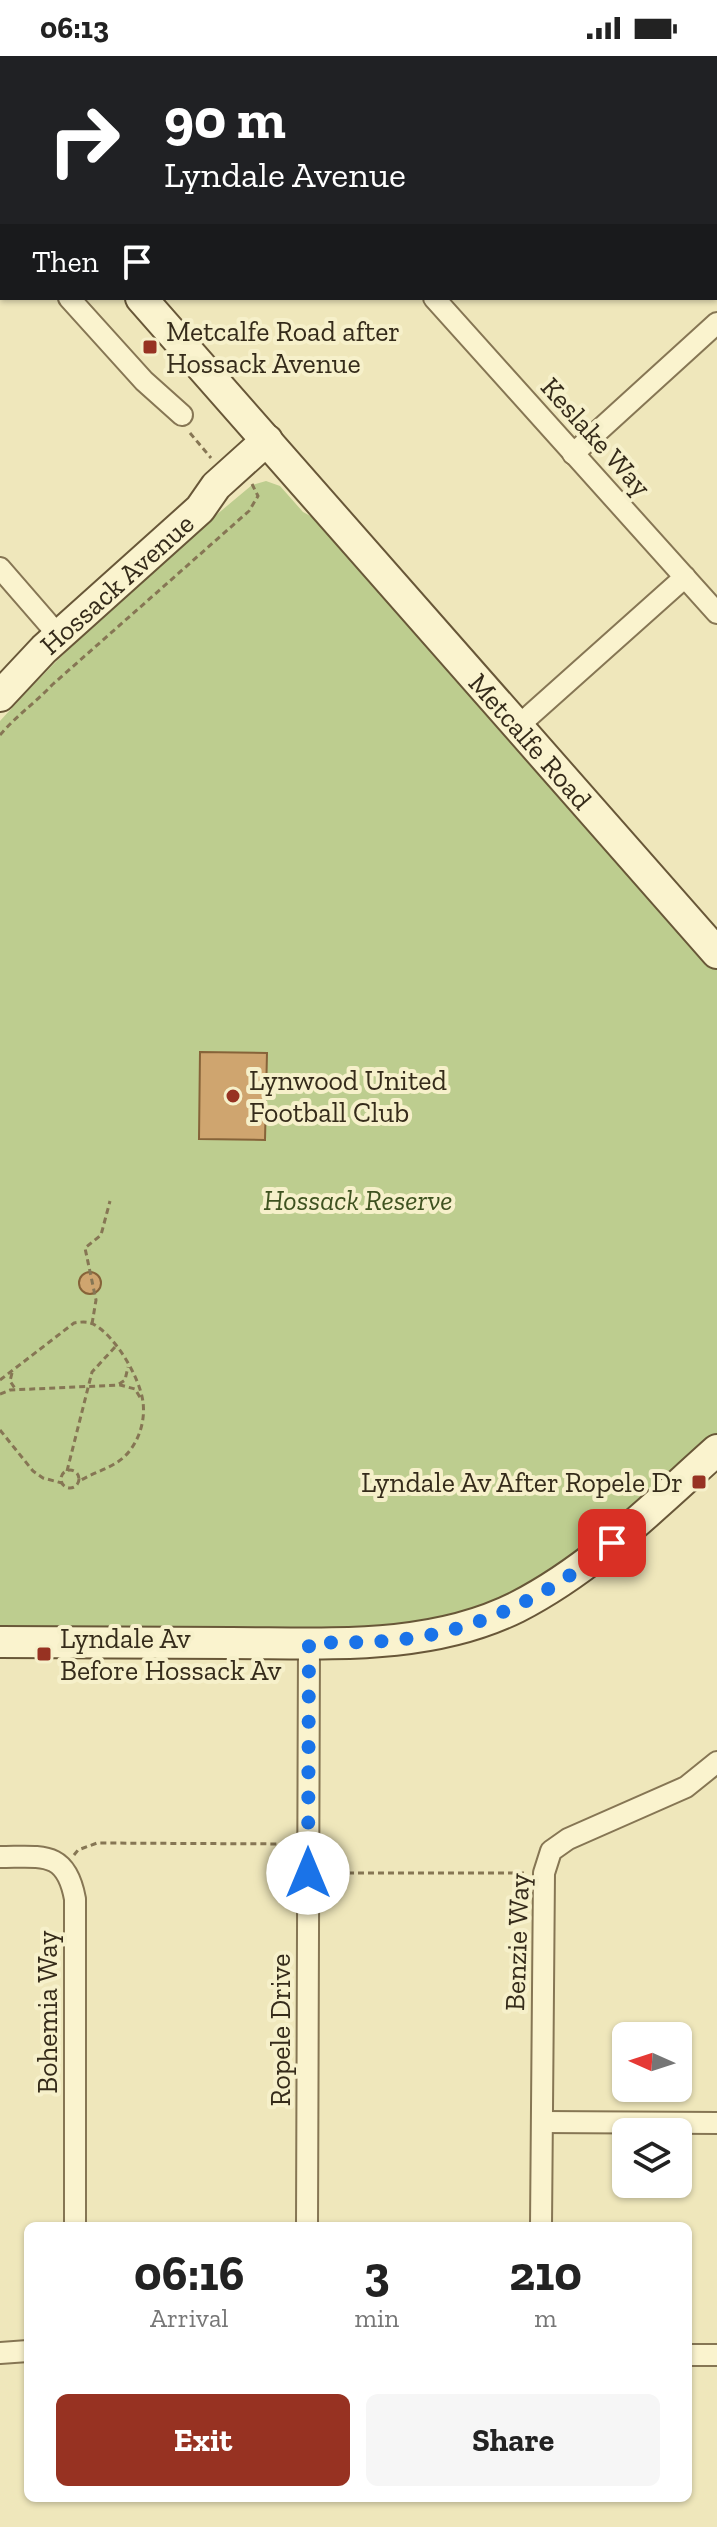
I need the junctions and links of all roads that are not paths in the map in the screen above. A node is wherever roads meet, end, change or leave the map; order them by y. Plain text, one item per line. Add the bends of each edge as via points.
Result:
1 (71, 300) edge
2 (122, 300) edge
3 (143, 300) edge
4 (436, 300) edge
5 (717, 323) edge
6 (182, 415) dead end
7 (268, 451) junction
8 (573, 454) junction
9 (0, 568) edge
10 (685, 577) junction
11 (717, 613) edge
12 (59, 636) junction
13 (0, 696) edge
14 (517, 727) junction
15 (717, 953) edge
16 (717, 1450) edge
17 (0, 1642) edge
18 (309, 1643) junction
19 (713, 1773) edge
20 (0, 1857) edge
21 (542, 2122) junction
22 (717, 2123) edge
23 (75, 2222) edge
24 (307, 2222) edge
25 (541, 2222) edge
26 (24, 2351) edge
27 (0, 2353) edge
28 (692, 2355) edge
29 (717, 2355) edge

1 - 6 street
2 - 7 street, Metcalfe Road
3 - 7 street, Metcalfe Road
4 - 8 street, Keslake Way
5 - 8 street
7 - 12 street, Hossack Avenue via 224,499 200,509
7 - 14 street, Metcalfe Road via 319,498
8 - 10 street, Keslake Way
9 - 12 street
10 - 11 street, Keslake Way
10 - 14 street
12 - 13 street, Hossack Avenue
14 - 15 street, Metcalfe Road
16 - 18 street via 584,1567 514,1608 443,1632 396,1640
17 - 18 street
18 - 24 street, Ropele Drive
19 - 21 street, Benzie Way via 551,1851 544,1873
20 - 23 street, Bohemia Way via 58,1862 72,1881
21 - 22 street
21 - 25 street, Benzie Way
26 - 27 street
28 - 29 street

